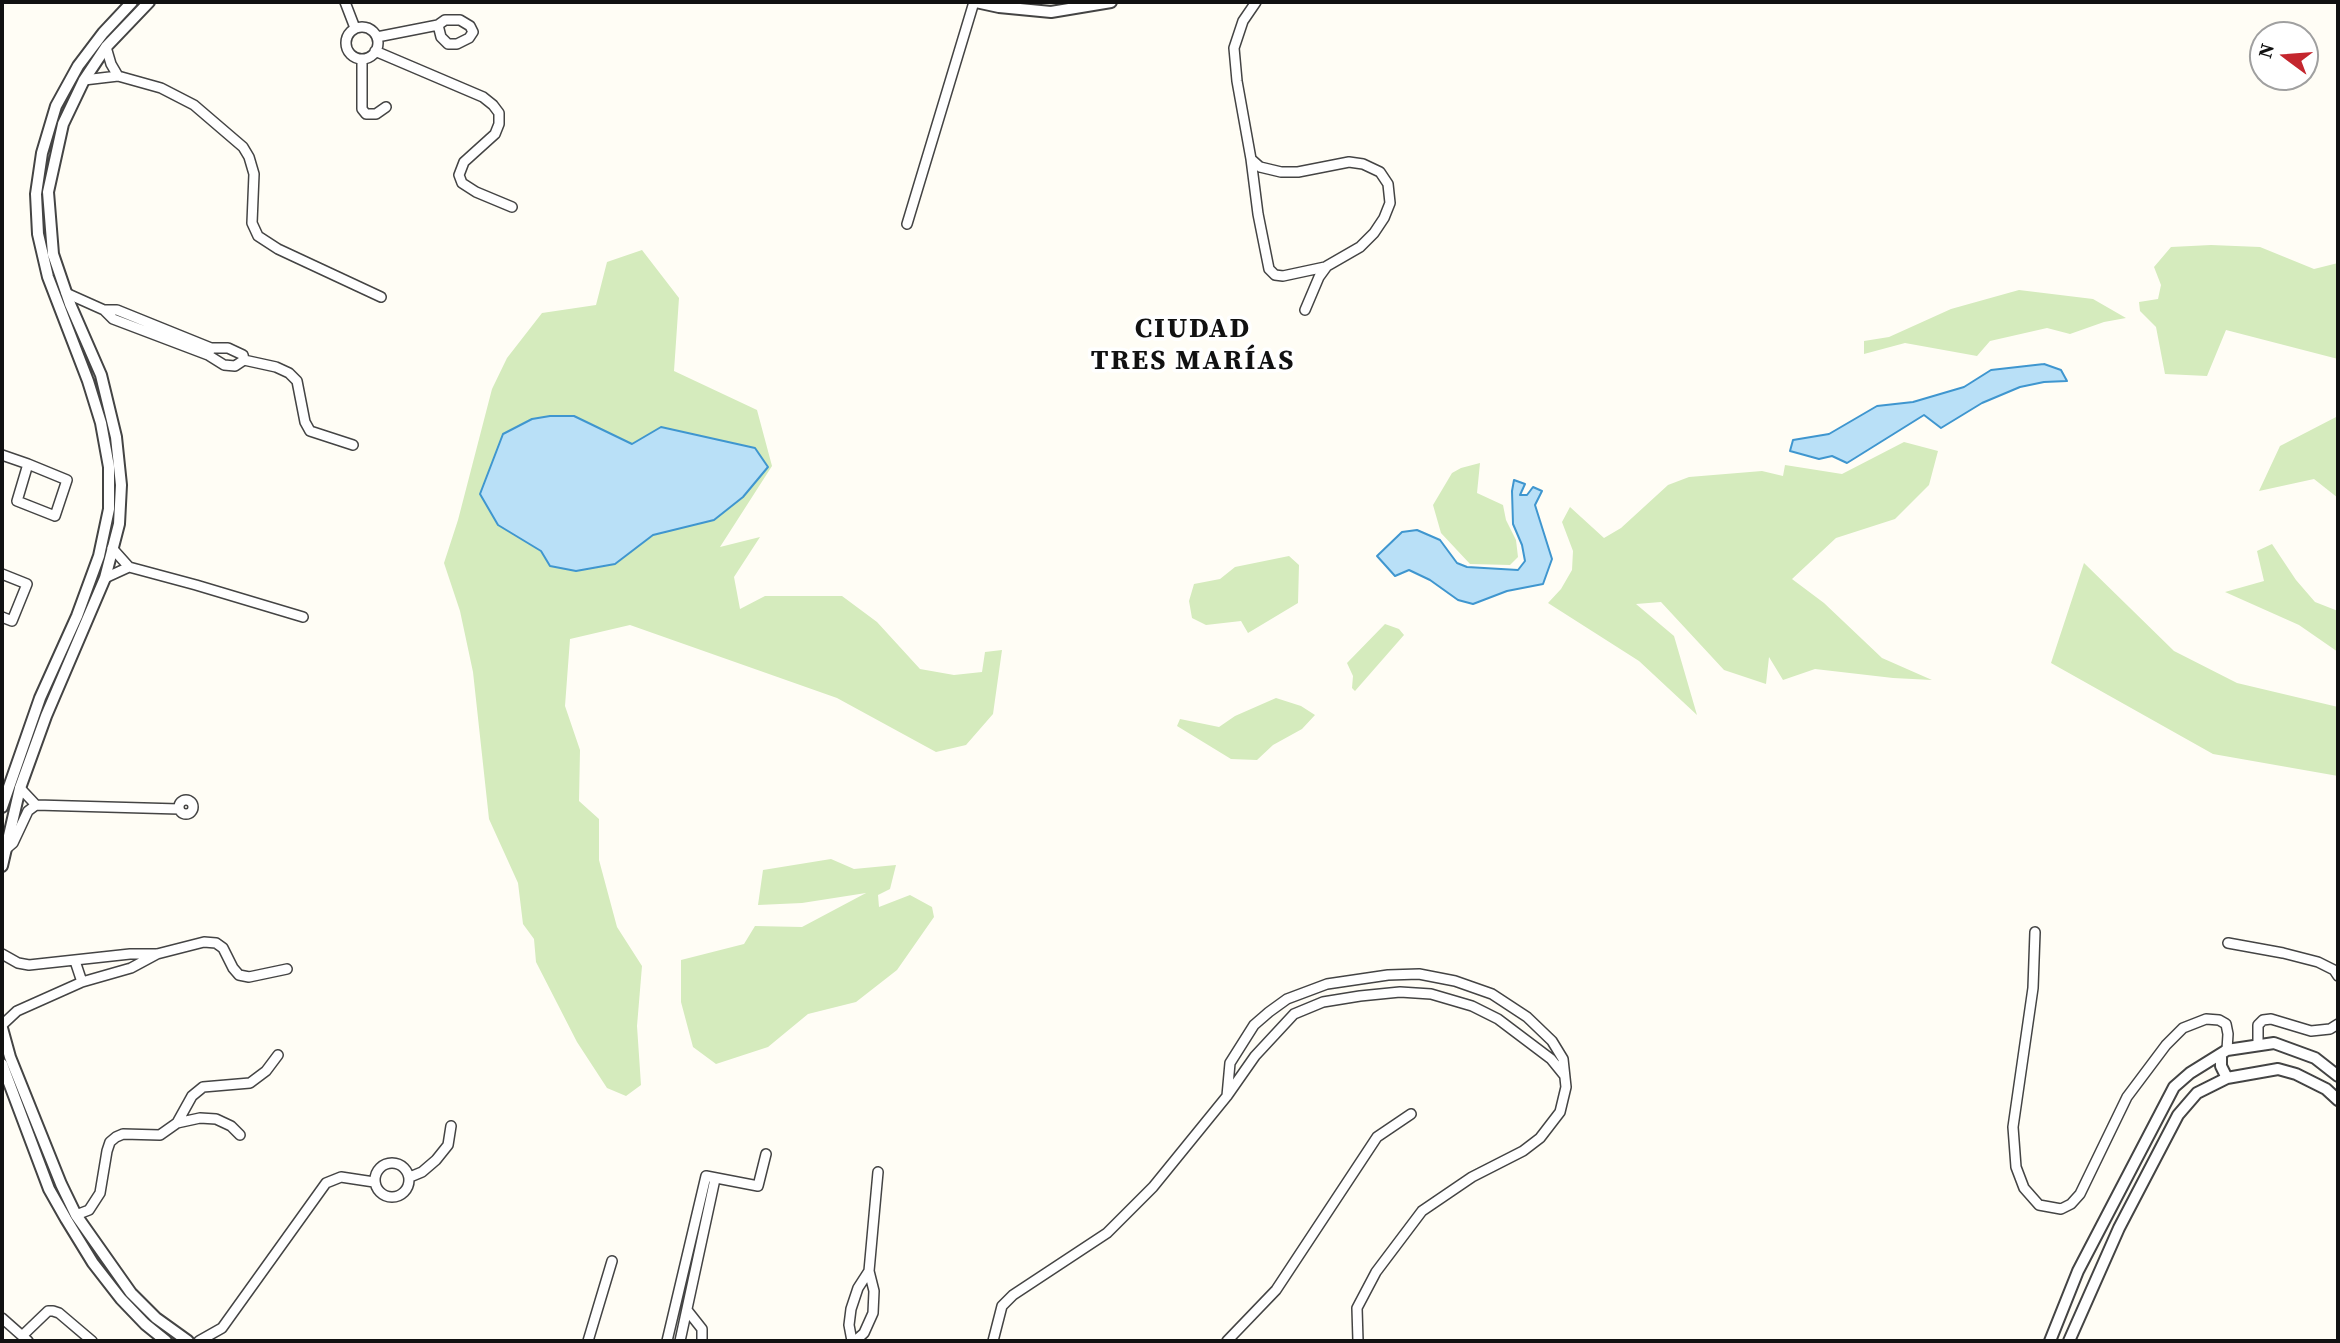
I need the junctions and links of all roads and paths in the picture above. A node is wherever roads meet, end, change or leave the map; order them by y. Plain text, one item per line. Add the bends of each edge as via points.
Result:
1 (132, 2) edge
2 (149, 2) edge
3 (345, 2) edge
4 (975, 2) edge
5 (1111, 2) edge
6 (1256, 2) edge
7 (1052, 7) edge
8 (438, 25) dead end
9 (355, 28) junction
10 (377, 37) junction
11 (106, 47) junction
12 (375, 51) junction
13 (362, 59) junction
14 (118, 76) junction
15 (84, 80) junction
16 (386, 107) dead end
17 (1251, 159) junction
18 (512, 207) dead end
19 (907, 224) dead end
20 (1327, 266) junction
21 (66, 293) junction
22 (381, 297) dead end
23 (90, 304) junction
24 (1305, 310) dead end
25 (73, 313) junction
26 (210, 351) junction
27 (244, 360) junction
28 (101, 375) junction
29 (88, 381) junction
30 (353, 445) dead end
31 (2, 455) edge
32 (28, 464) junction
33 (112, 548) junction
34 (129, 567) junction
35 (2, 574) edge
36 (105, 578) junction
37 (2, 617) edge
38 (303, 617) dead end
39 (20, 788) junction
40 (36, 805) junction
41 (2, 807) edge
42 (179, 809) dead end
43 (3, 857) edge
44 (2035, 932) dead end
45 (2228, 943) dead end
46 (2, 954) edge
47 (157, 954) junction
48 (75, 961) junction
49 (287, 968) dead end
50 (2338, 976) edge
51 (82, 982) junction
52 (2338, 1024) edge
53 (2, 1026) edge
54 (2274, 1043) junction
55 (2258, 1044) junction
56 (2224, 1052) junction
57 (278, 1055) dead end
58 (2, 1065) edge
59 (2278, 1069) junction
60 (1564, 1075) junction
61 (2338, 1076) edge
62 (2227, 1078) junction
63 (1227, 1096) junction
64 (2338, 1100) edge
65 (1411, 1114) dead end
66 (177, 1123) junction
67 (451, 1126) dead end
68 (240, 1135) dead end
69 (766, 1154) dead end
70 (878, 1172) dead end
71 (410, 1177) junction
72 (715, 1179) junction
73 (374, 1182) junction
74 (61, 1184) junction
75 (49, 1188) junction
76 (76, 1215) junction
77 (612, 1261) dead end
78 (869, 1272) junction
79 (676, 1299) junction
80 (687, 1305) junction
81 (2, 1318) edge
82 (222, 1328) junction
83 (26, 1338) edge
84 (92, 1341) edge
85 (166, 1341) edge
86 (188, 1341) edge
87 (199, 1341) edge
88 (222, 1341) edge
89 (588, 1341) edge
90 (667, 1341) edge
91 (680, 1341) edge
92 (702, 1341) edge
93 (853, 1341) edge
94 (993, 1341) edge
95 (1227, 1341) edge
96 (1358, 1341) edge
97 (2050, 1341) edge
98 (2069, 1341) edge

1 - 29 street via 78,66 56,106 36,194 37,234 48,277
2 - 11 street
3 - 9 street
4 - 7 street
4 - 19 street
5 - 7 street
6 - 17 street via 1234,48
8 - 10 street
9 - 10 street via 365,27
9 - 13 street via 347,36 346,47
10 - 12 street
11 - 14 street
11 - 15 street
12 - 13 street
12 - 18 street via 493,105 499,113 495,134 464,162 459,175 462,183 476,192
13 - 16 street via 362,108 366,114 376,114
14 - 15 street
14 - 22 street via 161,88 194,105 243,147 254,174 252,223 258,236
15 - 21 street via 63,124 48,192 52,254
17 - 20 street via 1269,268 1283,276
17 - 20 street via 1260,167 1281,172 1349,162 1380,172 1388,184 1390,203 1384,218 1360,247
20 - 24 street
21 - 23 street
21 - 25 street
23 - 25 street
23 - 26 street via 117,310
25 - 28 street
26 - 27 street via 218,346 238,352
26 - 27 street via 224,365 235,366
27 - 30 street via 289,373 297,381 310,431
28 - 29 street
28 - 33 street via 116,437 121,485
29 - 41 street via 109,467 109,509 99,556 40,698
31 - 32 street
32 - 32 street via 67,480 55,516 17,501
33 - 34 street
33 - 36 street
34 - 36 street
34 - 38 street
35 - 37 street via 27,583 12,621
36 - 39 street
39 - 40 street
39 - 43 street
40 - 42 street
40 - 43 street via 28,811
44 - 56 street via 2034,988 2013,1127 2016,1167 2024,1188 2039,1205 2061,1209 2080,1194 2127,1097 2183,1028 2207,1019 2226,1024
45 - 50 street via 2318,962
46 - 48 street via 29,965
47 - 48 street
47 - 49 street via 216,943 239,975
47 - 51 street via 131,968
48 - 51 street
51 - 53 street via 17,1011
52 - 55 street via 2311,1031 2263,1020 2258,1026
53 - 74 street
54 - 55 street
54 - 59 street via 2280,1056
54 - 61 street via 2315,1058
55 - 56 street
56 - 62 street via 2221,1066
56 - 97 street via 2190,1073 2163,1104 2078,1271
57 - 66 street via 250,1083 202,1087 191,1096
58 - 75 street
59 - 62 street
59 - 64 street via 2326,1088
60 - 63 street via 1518,1033 1481,1010 1431,994 1400,992 1323,1002 1294,1014 1255,1056
60 - 63 street via 1563,1059 1552,1041 1527,1017 1492,995 1419,974 1388,975 1327,984 1287,999 1269,1012 1254,1025 1230,1063
60 - 96 street via 1560,1112 1540,1138 1422,1211 1376,1272 1357,1308
62 - 98 street via 2197,1093 2178,1115 2119,1228
63 - 94 street via 1153,1186 1107,1233 1002,1306
65 - 95 street via 1377,1137 1276,1290
66 - 68 street via 216,1119
66 - 76 street via 160,1135 123,1134 110,1142 100,1193 89,1210
67 - 71 street via 448,1145 436,1160
69 - 72 street via 758,1186
70 - 78 street
71 - 73 street via 403,1165 390,1162 377,1168
71 - 73 street via 406,1191 394,1198 380,1194
72 - 79 street via 706,1176
72 - 80 street
73 - 82 street via 341,1177 326,1183
74 - 75 street
74 - 76 street
75 - 85 street via 121,1299
76 - 86 street via 131,1293
77 - 89 street
78 - 93 street via 851,1308
78 - 93 street via 873,1313 864,1333
79 - 80 street
79 - 90 street
80 - 91 street
80 - 92 street via 702,1329
81 - 83 street
82 - 87 street
82 - 88 street
83 - 84 street via 48,1311 53,1311

